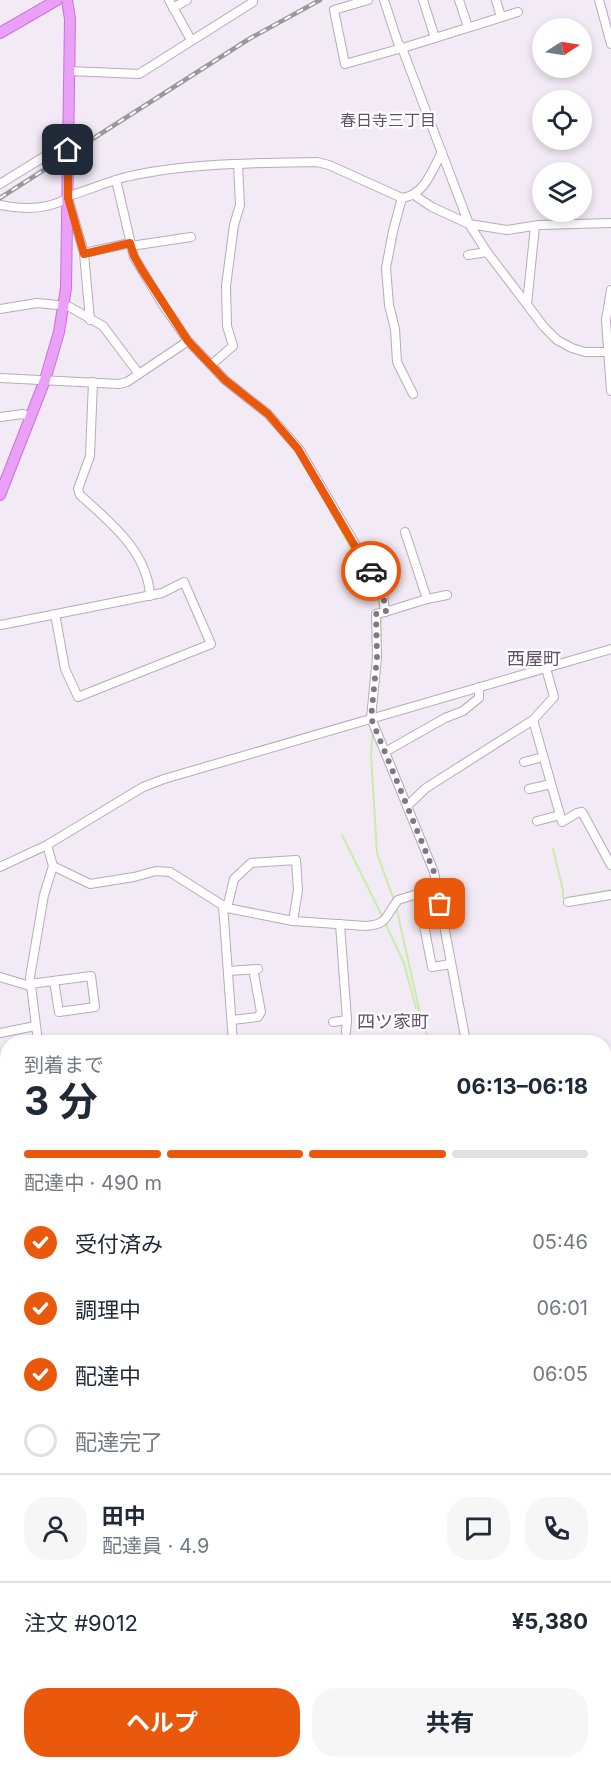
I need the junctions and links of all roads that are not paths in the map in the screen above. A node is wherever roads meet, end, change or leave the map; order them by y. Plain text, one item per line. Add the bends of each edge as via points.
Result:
1 (57, 0) edge
2 (66, 0) edge
3 (187, 0) edge
4 (253, 0) edge
5 (368, 0) edge
6 (384, 0) edge
7 (423, 0) edge
8 (459, 0) edge
9 (496, 0) edge
10 (599, 0) edge
11 (171, 4) edge
12 (518, 12) dead end
13 (501, 17) junction
14 (468, 27) junction
15 (0, 33) edge
16 (435, 38) junction
17 (191, 40) junction
18 (611, 44) edge
19 (402, 48) junction
20 (69, 71) junction
21 (68, 142) junction
22 (442, 152) junction
23 (238, 164) junction
24 (116, 180) junction
25 (0, 184) edge
26 (414, 195) junction
27 (68, 197) junction
28 (402, 198) junction
29 (0, 205) edge
30 (611, 223) edge
31 (469, 224) junction
32 (534, 226) junction
33 (191, 237) dead end
34 (130, 244) junction
35 (487, 252) junction
36 (84, 254) junction
37 (468, 255) dead end
38 (611, 290) edge
39 (527, 304) junction
40 (64, 305) junction
41 (0, 309) edge
42 (90, 320) junction
43 (188, 341) junction
44 (609, 352) edge
45 (211, 365) junction
46 (139, 374) junction
47 (0, 378) edge
48 (45, 380) junction
49 (93, 382) junction
50 (611, 391) edge
51 (412, 394) dead end
52 (0, 417) edge
53 (30, 417) junction
54 (0, 495) edge
55 (405, 532) dead end
56 (447, 595) dead end
57 (150, 596) junction
58 (427, 599) junction
59 (386, 612) junction
60 (55, 614) junction
61 (0, 626) edge
62 (611, 649) edge
63 (546, 668) junction
64 (479, 687) junction
65 (374, 717) junction
66 (532, 720) junction
67 (385, 752) junction
68 (543, 757) junction
69 (524, 762) dead end
70 (551, 784) junction
71 (529, 789) dead end
72 (407, 806) junction
73 (560, 815) junction
74 (537, 821) dead end
75 (47, 846) junction
76 (611, 865) edge
77 (53, 866) junction
78 (0, 867) edge
79 (437, 888) junction
80 (418, 894) junction
81 (611, 895) edge
82 (568, 902) dead end
83 (225, 907) junction
84 (293, 921) junction
85 (340, 924) junction
86 (451, 964) junction
87 (228, 971) junction
88 (0, 976) edge
89 (54, 981) junction
90 (30, 985) junction
91 (232, 1020) junction
92 (347, 1020) junction
93 (333, 1022) dead end
94 (35, 1026) junction
95 (346, 1032) dead end
96 (0, 1033) edge
97 (37, 1035) edge
98 (233, 1035) edge
99 (465, 1035) edge

1 - 15 main road
2 - 20 main road via 70,19
3 - 11 street
4 - 17 street
5 - 19 street via 334,10 345,64
6 - 19 street
7 - 16 street
8 - 14 street
9 - 13 street
10 - 18 street
11 - 17 street
12 - 13 street
13 - 14 street
14 - 16 street
16 - 19 street
17 - 20 street via 139,74
19 - 22 street
20 - 21 main road
21 - 25 street
21 - 27 main road
22 - 26 street via 423,188
22 - 31 street
23 - 24 street via 153,172
23 - 28 street via 316,162
23 - 45 street via 240,205 226,286 227,326 233,346
24 - 27 street
24 - 34 street
26 - 28 street
26 - 31 street
27 - 29 street via 55,206 39,208
27 - 36 street
27 - 40 main road
28 - 51 street via 386,268 398,362
30 - 32 street
31 - 32 street via 507,230
31 - 35 street
32 - 39 street
33 - 34 street
34 - 36 street
34 - 43 street via 142,270
35 - 37 street
35 - 39 street
36 - 42 street
38 - 44 street via 606,320
39 - 44 street via 557,340 585,352
40 - 41 street via 37,303
40 - 42 street
40 - 48 main road
42 - 46 street via 103,326
43 - 45 street
43 - 46 street
44 - 50 street
45 - 59 street via 268,414 298,449 377,580
46 - 49 street via 127,382
47 - 48 street
48 - 49 street
48 - 53 main road
49 - 57 street via 90,456 78,489 136,553
52 - 53 street
53 - 54 main road
55 - 58 street
56 - 58 street
57 - 60 street
57 - 60 street via 184,582 212,644 78,697 65,669
58 - 59 street
59 - 65 street via 376,614
60 - 61 street
62 - 63 street
63 - 64 street
63 - 66 street via 554,697
64 - 65 street
64 - 67 street via 479,698 463,711
65 - 67 street
65 - 75 street via 143,787
66 - 68 street
66 - 72 street via 426,788
67 - 72 street
68 - 69 street
68 - 70 street
70 - 71 street
70 - 73 street
72 - 79 street
73 - 74 street
73 - 76 street via 562,822 582,812
75 - 77 street
75 - 78 street
77 - 83 street via 90,884 156,871 170,872
77 - 90 street via 44,895
79 - 80 street
79 - 86 street
80 - 85 street via 398,900 378,925
80 - 86 street via 432,967
81 - 82 street
83 - 84 street
83 - 84 street via 234,879 251,863 297,860
83 - 87 street
84 - 85 street
85 - 92 street
86 - 99 street
87 - 91 street
87 - 91 street via 256,971 261,1012 258,1017
88 - 90 street
89 - 89 street via 91,976 95,1007 59,1012
89 - 90 street
90 - 94 street
91 - 98 street
92 - 93 street
92 - 95 street
94 - 96 street
94 - 97 street

